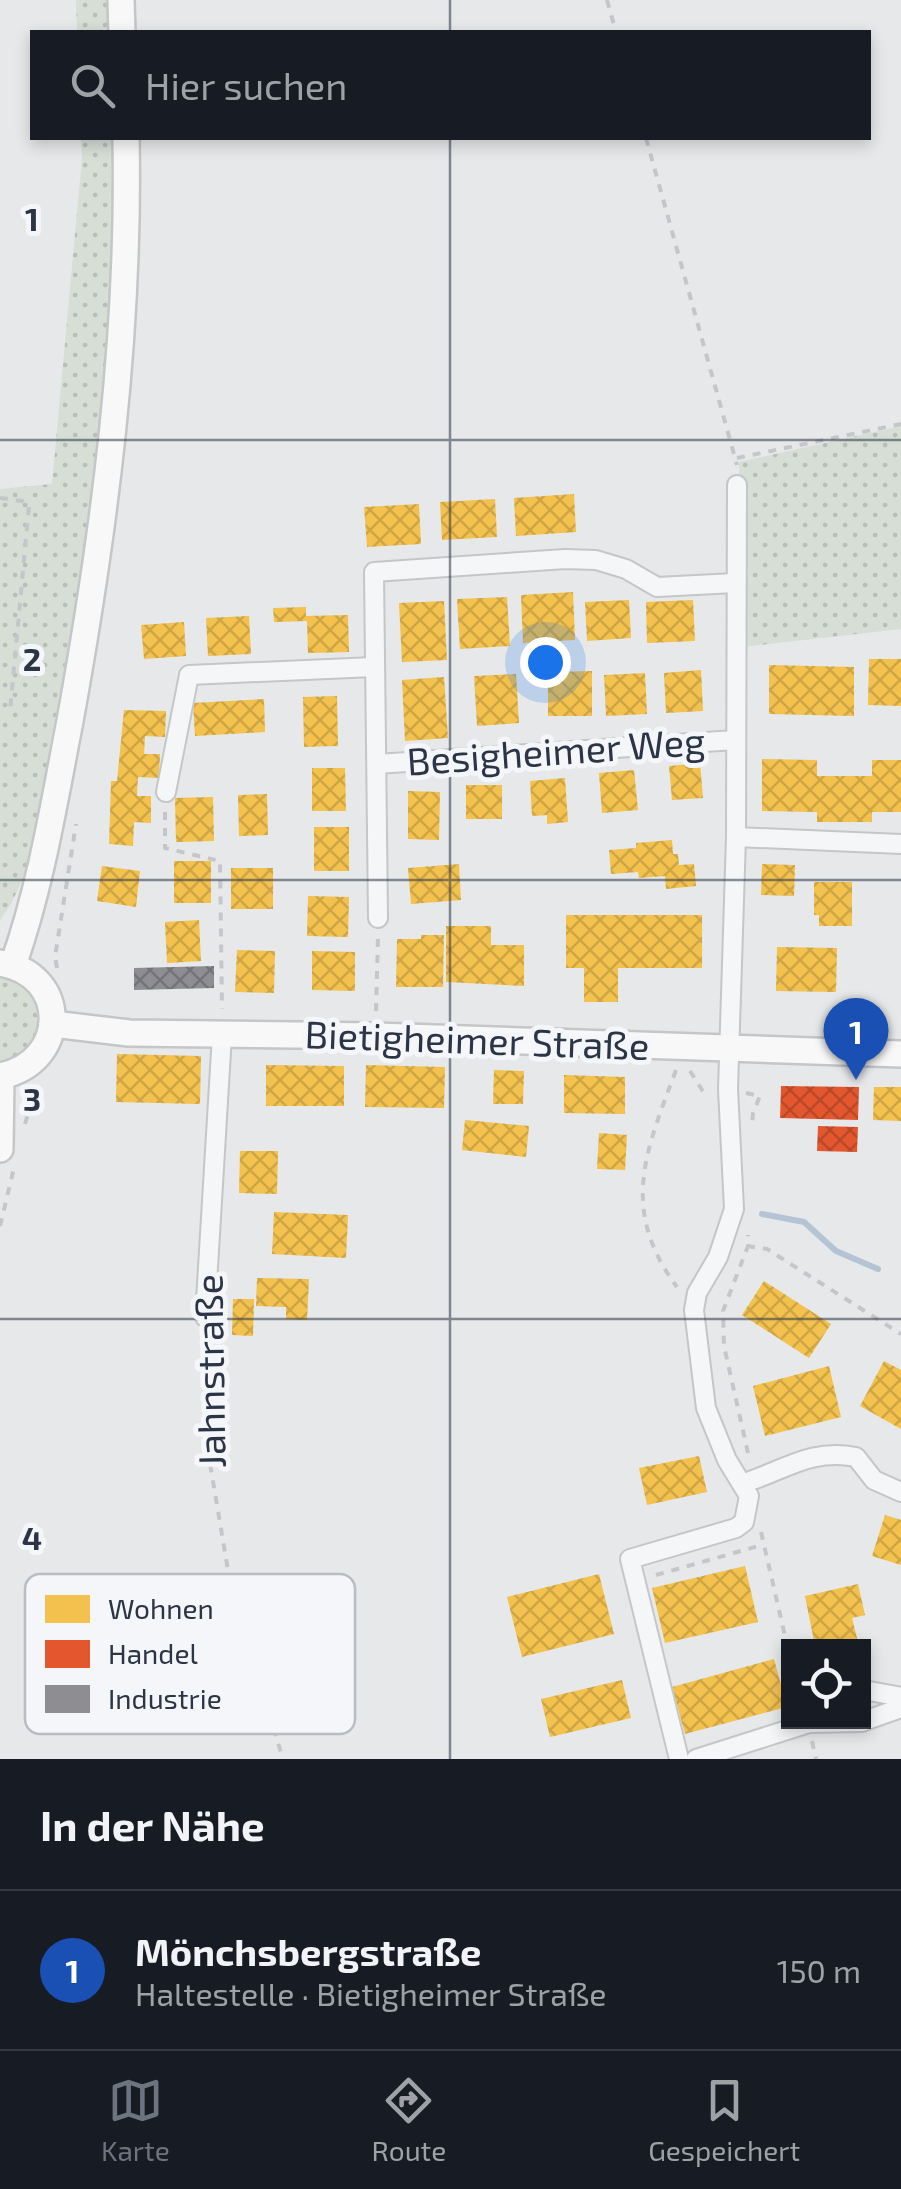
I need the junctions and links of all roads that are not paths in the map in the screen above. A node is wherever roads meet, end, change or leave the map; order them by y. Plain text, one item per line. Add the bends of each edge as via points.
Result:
1 (121, 0) edge
2 (122, 30) edge
3 (126, 140) edge
4 (737, 485) dead end
5 (735, 583) junction
6 (374, 667) junction
7 (735, 740) junction
8 (377, 764) junction
9 (166, 792) road end
10 (736, 837) junction
11 (901, 844) edge
12 (378, 918) road end
13 (6, 964) edge
14 (52, 1024) junction
15 (222, 1035) junction
16 (732, 1048) junction
17 (901, 1054) edge
18 (0, 1076) edge
19 (0, 1149) edge
20 (206, 1317) road end
21 (748, 1482) junction
22 (901, 1492) edge
23 (871, 1691) edge
24 (901, 1697) edge
25 (901, 1708) edge
26 (871, 1718) edge
27 (788, 1729) edge
28 (679, 1759) edge
29 (696, 1759) edge

1 - 2 main road
3 - 13 main road via 120,354 93,580 29,920
4 - 5 street
5 - 6 street via 657,587 626,569 581,559 374,572
5 - 7 street
6 - 8 street
6 - 9 street via 189,675
7 - 8 street, Besigheimer Weg
7 - 10 street
8 - 12 street
10 - 11 street
10 - 16 street
13 - 14 main road via 41,985
14 - 15 main road, Bietigheimer Straße
14 - 18 main road via 38,1058
15 - 16 main road, Bietigheimer Straße via 376,1036 670,1054
15 - 20 street, Jahnstraße
16 - 17 main road, Bietigheimer Straße
16 - 21 street via 734,1209 694,1310 706,1408 727,1460
18 - 19 main road
21 - 22 street via 833,1452 856,1457 874,1480
21 - 28 street via 744,1522 736,1528 630,1559
23 - 24 street
25 - 26 street
27 - 29 street

